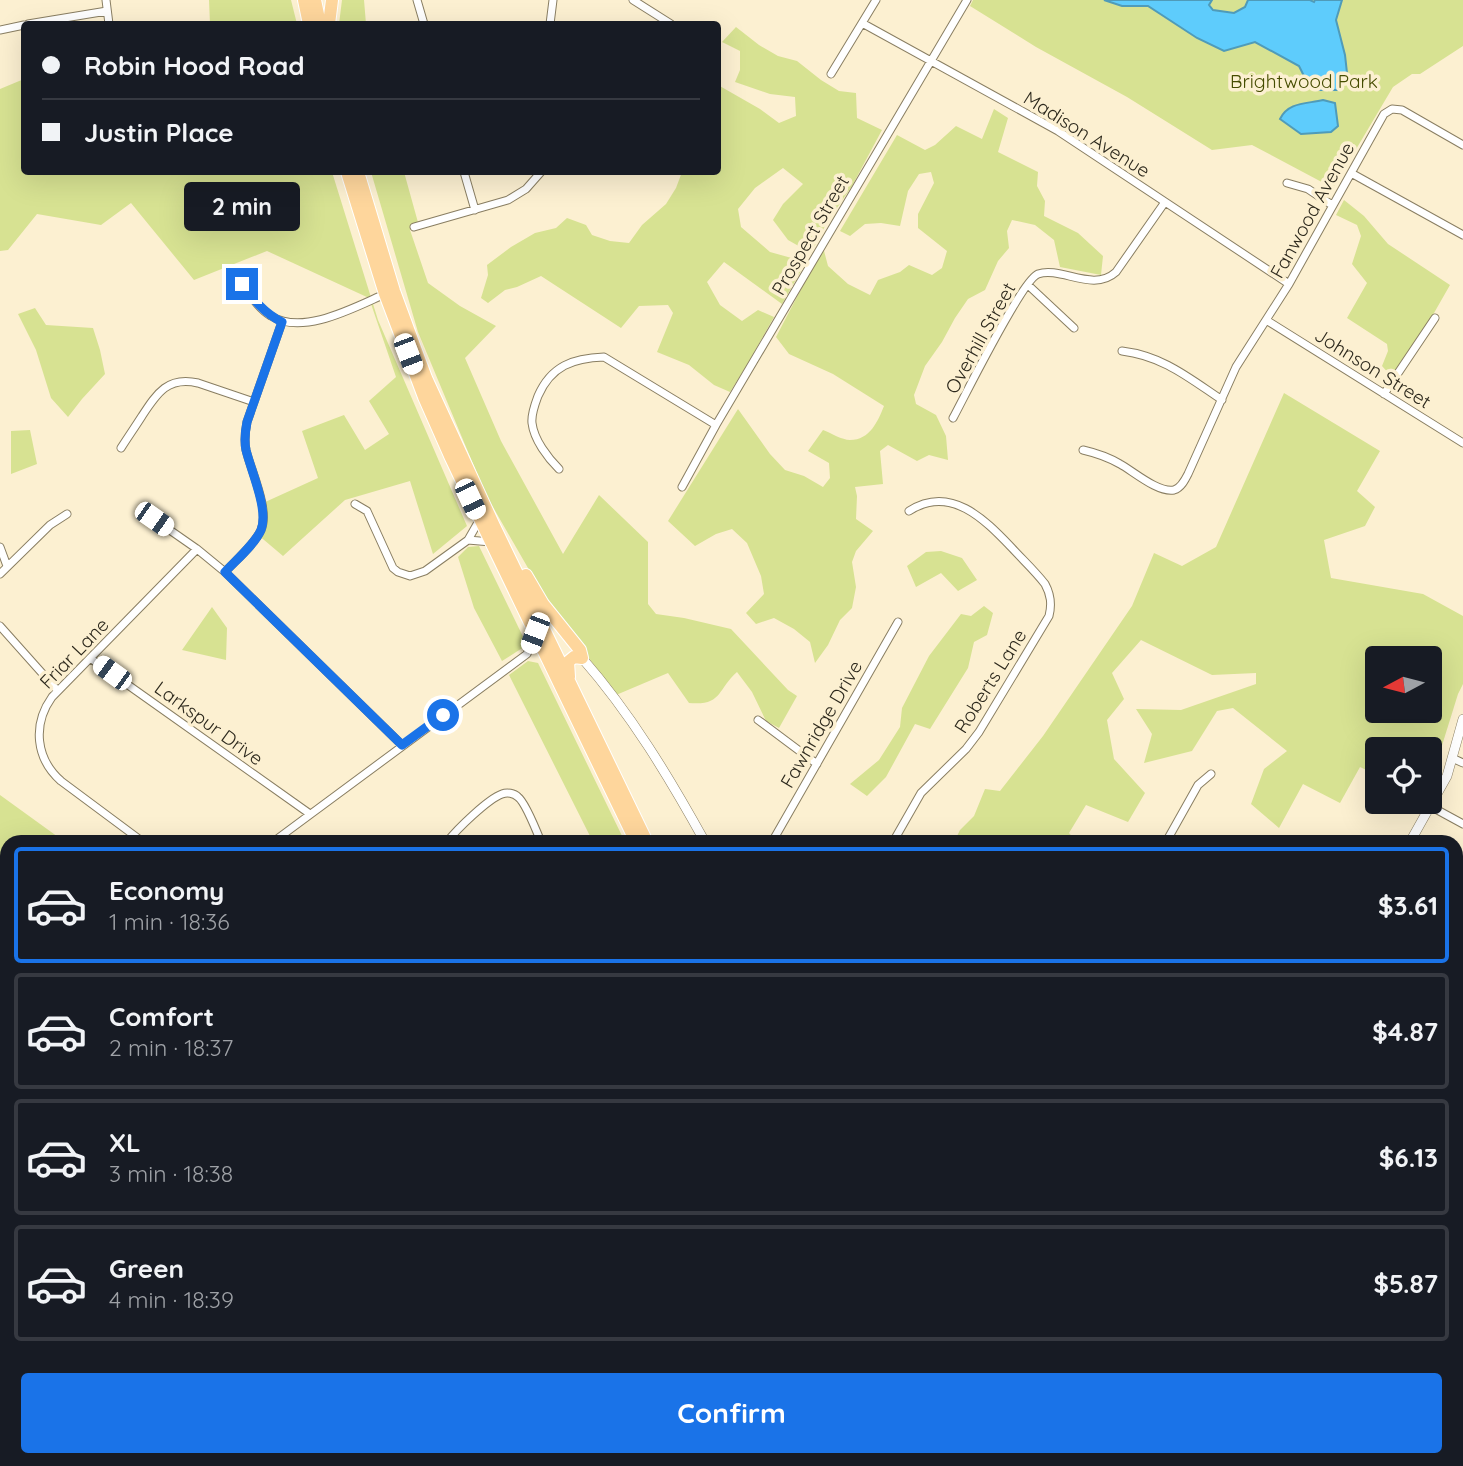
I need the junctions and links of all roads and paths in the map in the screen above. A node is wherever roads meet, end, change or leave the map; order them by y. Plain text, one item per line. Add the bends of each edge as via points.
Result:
1 (106, 0) edge
2 (304, 0) edge
3 (315, 0) edge
4 (332, 0) edge
5 (417, 0) edge
6 (553, 0) edge
7 (634, 0) edge
8 (876, 0) edge
9 (967, 0) edge
10 (107, 11) junction
11 (49, 21) edge
12 (109, 21) edge
13 (308, 21) edge
14 (319, 21) edge
15 (329, 21) edge
16 (423, 21) edge
17 (550, 21) edge
18 (666, 21) edge
19 (862, 23) junction
20 (21, 26) edge
21 (0, 30) edge
22 (931, 60) junction
23 (832, 73) dead end
24 (1463, 145) edge
25 (1351, 173) junction
26 (348, 175) edge
27 (359, 175) edge
28 (465, 175) edge
29 (538, 175) edge
30 (1287, 183) dead end
31 (1165, 202) junction
32 (1332, 205) junction
33 (475, 210) junction
34 (414, 227) dead end
35 (1463, 235) edge
36 (242, 284) dead end
37 (1289, 284) junction
38 (1028, 285) junction
39 (385, 293) junction
40 (1435, 318) dead end
41 (1266, 320) junction
42 (282, 322) junction
43 (1074, 328) dead end
44 (1122, 351) dead end
45 (1384, 394) junction
46 (1222, 400) junction
47 (254, 402) junction
48 (953, 418) dead end
49 (716, 425) junction
50 (1463, 443) edge
51 (121, 448) dead end
52 (1083, 450) dead end
53 (559, 469) dead end
54 (682, 487) dead end
55 (355, 504) dead end
56 (909, 511) dead end
57 (66, 513) dead end
58 (154, 519) dead end
59 (480, 519) junction
60 (494, 526) junction
61 (468, 540) junction
62 (491, 542) junction
63 (0, 547) edge
64 (197, 549) junction
65 (7, 566) junction
66 (225, 572) junction
67 (0, 574) edge
68 (898, 622) dead end
69 (0, 626) edge
70 (535, 633) junction
71 (527, 654) junction
72 (90, 658) junction
73 (547, 658) junction
74 (583, 658) junction
75 (571, 684) junction
76 (58, 691) junction
77 (1463, 719) edge
78 (758, 720) dead end
79 (402, 745) junction
80 (1452, 758) junction
81 (1463, 763) edge
82 (817, 764) junction
83 (1211, 774) dead end
84 (1442, 785) edge
85 (1442, 813) edge
86 (310, 814) junction
87 (1426, 814) edge
88 (1463, 824) edge
89 (134, 835) edge
90 (282, 835) edge
91 (453, 835) edge
92 (538, 835) edge
93 (633, 835) edge
94 (644, 835) edge
95 (701, 835) edge
96 (776, 835) edge
97 (897, 835) edge
98 (1170, 835) edge
99 (1414, 835) edge

1 - 10 street
2 - 13 highway
3 - 14 highway
4 - 15 highway
5 - 16 street
6 - 17 street
7 - 18 street
8 - 19 street
9 - 22 street, Prospect Street
10 - 11 street
10 - 12 street
19 - 22 street, Madison Avenue
19 - 23 street
20 - 21 street
22 - 31 street, Madison Avenue via 1058,131
22 - 49 street, Prospect Street
24 - 25 street, Fanwood Avenue via 1402,110 1392,109 1384,114
25 - 32 street, Fanwood Avenue
25 - 35 street
26 - 39 highway
27 - 60 highway via 422,368
28 - 33 street
29 - 33 street via 515,197
30 - 32 street via 1308,189
31 - 37 street, Madison Avenue
31 - 38 street, Overhill Street via 1110,278 1039,274
32 - 37 street, Fanwood Avenue
33 - 34 street
36 - 42 street via 260,307
37 - 41 street, Fanwood Avenue
38 - 43 street
38 - 48 street, Overhill Street
39 - 42 street via 313,322
39 - 59 highway via 424,397
40 - 45 street
41 - 45 street, Johnson Street
41 - 46 street, Fanwood Avenue via 1236,367
42 - 47 street
44 - 46 street via 1163,362
45 - 50 street, Johnson Street
46 - 52 street, Fanwood Avenue via 1178,488 1159,488 1102,455
47 - 51 street via 198,383 174,383 153,398
47 - 66 street via 244,437 263,523 260,534
49 - 53 street via 604,357 576,361 549,377 533,410 538,439
49 - 54 street, Prospect Street
55 - 61 street via 367,511 394,568 410,576 425,571
56 - 97 street, Roberts Lane via 935,502 973,512 1040,577 1051,607 979,732 922,793
57 - 65 street
58 - 64 street
59 - 61 street
59 - 62 highway
60 - 74 highway
60 - 75 highway
61 - 62 street
62 - 70 highway
63 - 65 street
64 - 66 street
64 - 72 street, Friar Lane
65 - 67 street
66 - 79 street
68 - 82 street, Fawnridge Drive
69 - 76 street
70 - 71 street
70 - 73 highway
71 - 73 street
71 - 79 street
72 - 76 street, Friar Lane
72 - 86 street, Larkspur Drive
73 - 93 highway
74 - 75 highway via 574,657 568,663
74 - 95 street via 645,740
75 - 94 highway
76 - 89 street, Friar Lane via 39,726 46,762 61,782
77 - 80 street
78 - 82 street
79 - 86 street
80 - 81 street
80 - 84 street
82 - 96 street, Fawnridge Drive
83 - 98 street via 1198,785
85 - 88 street
86 - 90 street
87 - 99 street
91 - 92 street via 494,798 507,793 521,799

